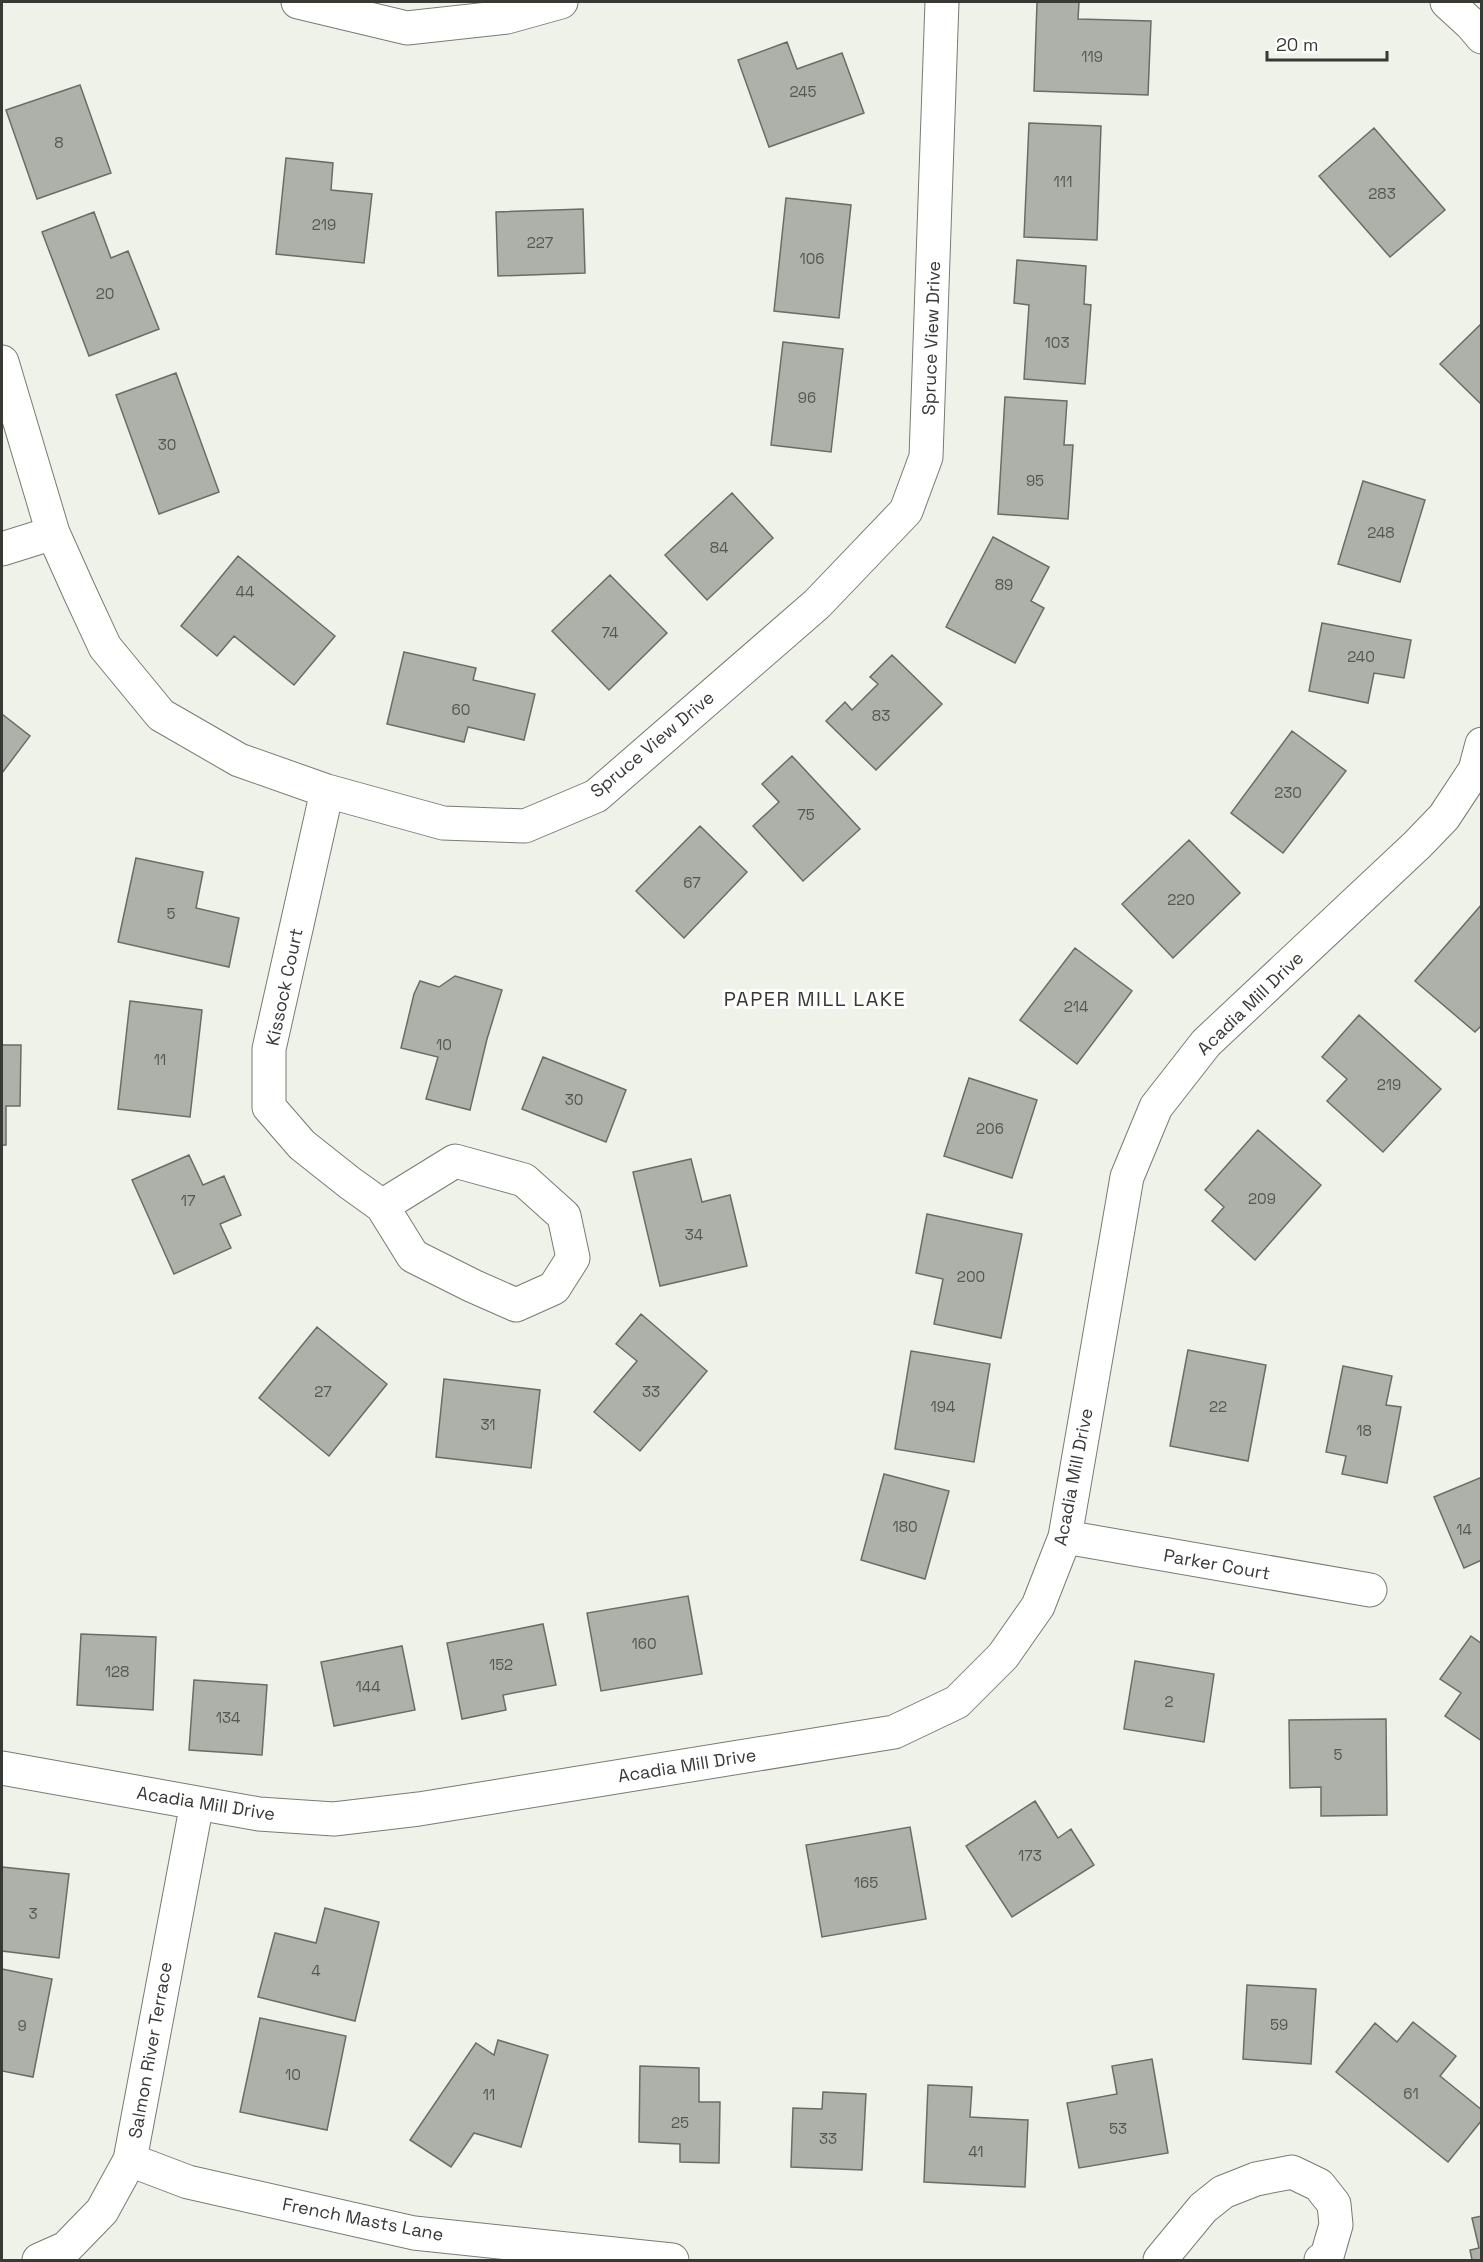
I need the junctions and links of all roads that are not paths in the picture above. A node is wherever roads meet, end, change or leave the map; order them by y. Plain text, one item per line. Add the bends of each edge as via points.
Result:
1 (298, 2) edge
2 (561, 2) edge
3 (942, 2) edge
4 (1447, 2) edge
5 (1482, 37) edge
6 (2, 362) edge
7 (53, 533) junction
8 (2, 549) edge
9 (1482, 744) edge
10 (327, 791) junction
11 (382, 1206) junction
12 (1065, 1537) junction
13 (1370, 1590) dead end
14 (2, 1768) edge
15 (197, 1803) junction
16 (130, 2160) junction
17 (39, 2260) edge
18 (672, 2260) edge
19 (1161, 2260) edge
20 (1321, 2260) edge

1 - 2 street via 407,28 507,17
3 - 10 street, Spruce View Drive via 926,457 906,511 817,604 596,796 525,826 443,823
4 - 5 street
6 - 7 street, Spruce View Drive
7 - 8 street
7 - 10 street, Spruce View Drive via 105,647 161,715 238,760
9 - 12 street, Acadia Mill Drive via 1475,770 1444,817 1206,1043 1156,1107 1126,1177
10 - 11 street, Kissock Court via 269,1050 269,1107 303,1145
11 - 11 street, Kissock Court via 455,1161 524,1180 564,1216 573,1258 555,1288 516,1305 413,1256
12 - 13 street, Parker Court
12 - 15 street, Acadia Mill Drive via 1038,1606 1003,1656 957,1702 894,1732 334,1819 259,1814
14 - 15 street, Acadia Mill Drive
15 - 16 street, Salmon River Terrace
16 - 17 street, Salmon River Terrace via 102,2211 66,2248
16 - 18 street, French Masts Lane via 188,2182 414,2233
19 - 20 street via 1203,2208 1223,2192 1256,2179 1292,2172 1319,2185 1334,2204 1336,2225 1327,2256

